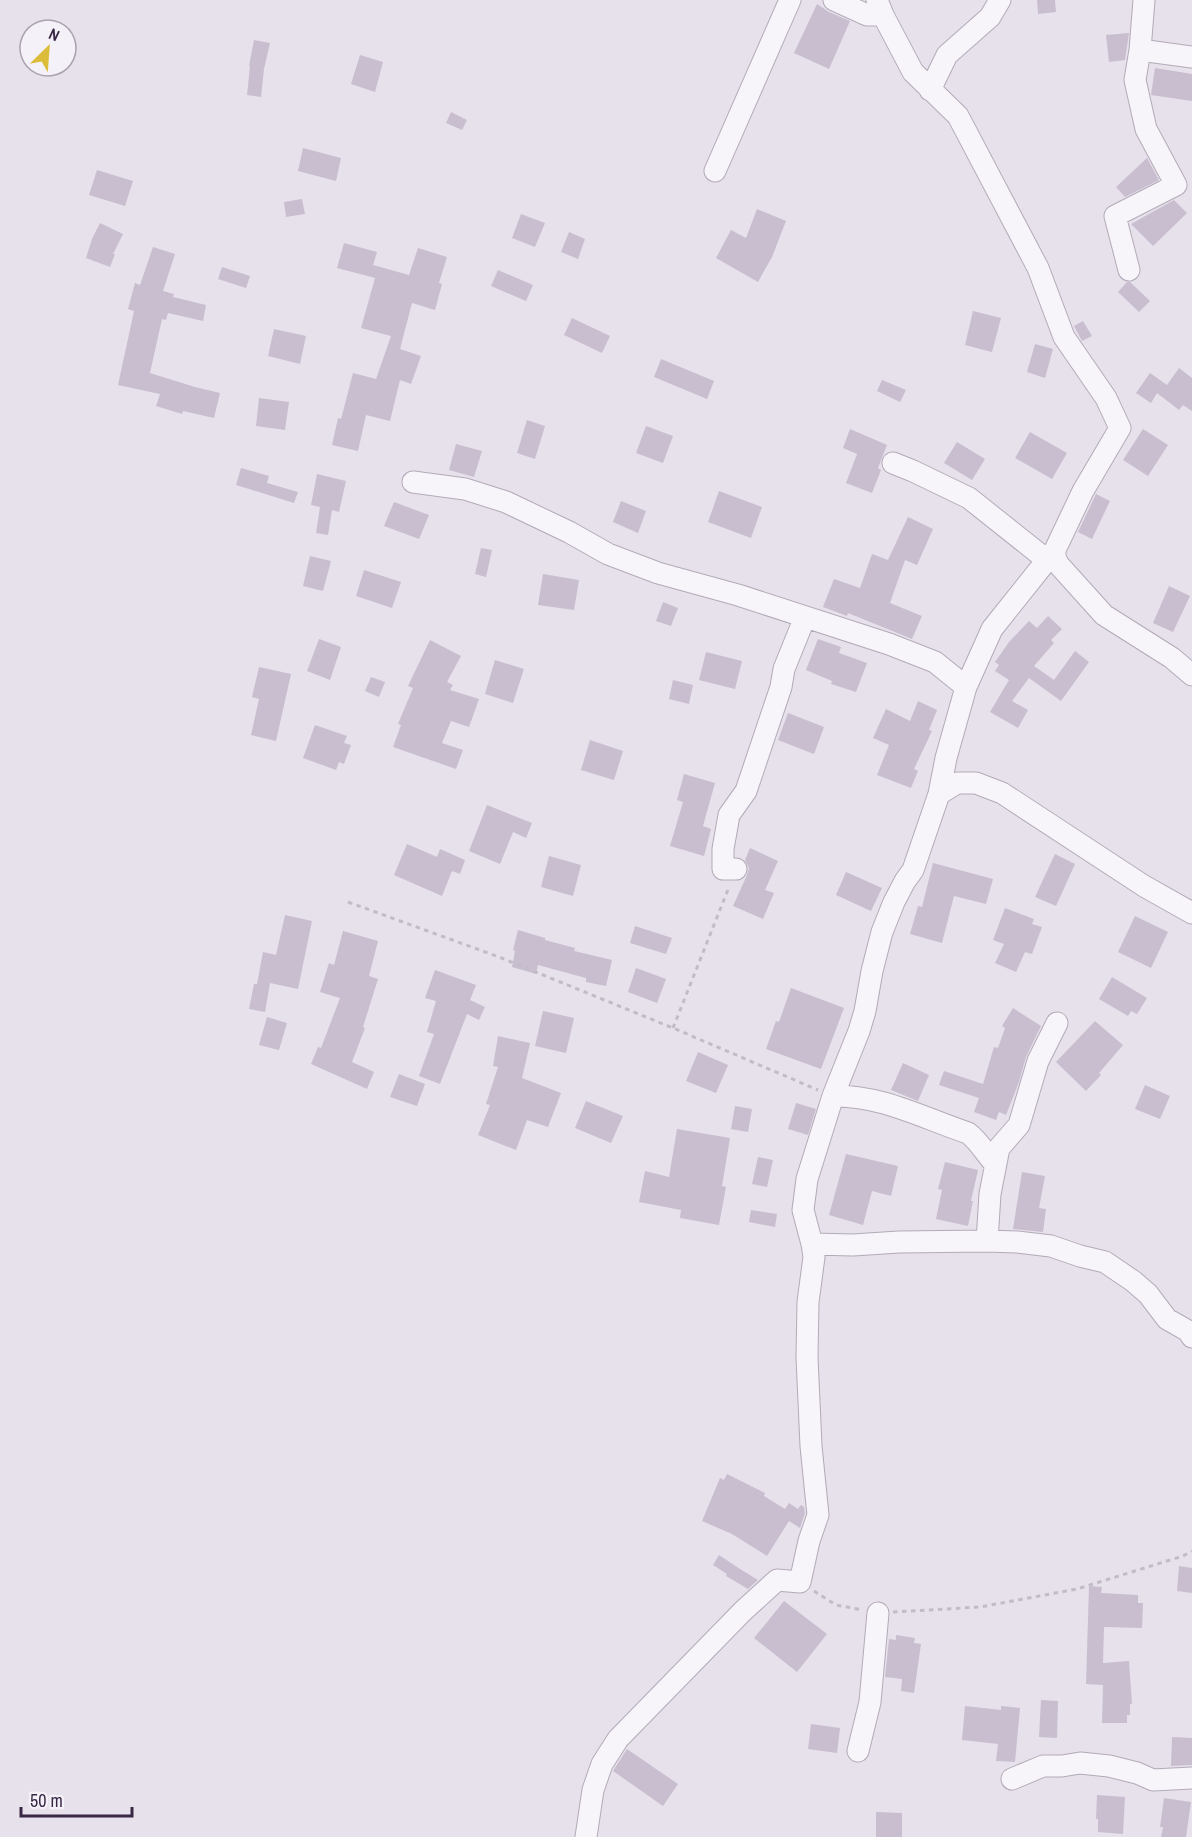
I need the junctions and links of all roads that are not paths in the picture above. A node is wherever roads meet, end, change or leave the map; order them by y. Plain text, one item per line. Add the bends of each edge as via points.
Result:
1 (790, 0) edge
2 (834, 0) edge
3 (1000, 0) edge
4 (1144, 0) edge
5 (880, 8) edge
6 (1140, 50) junction
7 (1192, 57) edge
8 (930, 90) junction
9 (715, 171) dead end
10 (1129, 270) dead end
11 (893, 463) dead end
12 (413, 482) dead end
13 (1051, 555) junction
14 (805, 617) junction
15 (1192, 675) edge
16 (966, 687) junction
17 (939, 794) junction
18 (736, 869) road end
19 (1192, 914) edge
20 (1057, 1023) dead end
21 (833, 1096) junction
22 (995, 1164) junction
23 (987, 1241) junction
24 (812, 1244) junction
25 (1192, 1337) edge
26 (878, 1613) road end
27 (858, 1751) dead end
28 (1192, 1778) edge
29 (1012, 1779) dead end
30 (586, 1837) edge

1 - 9 street
2 - 5 street via 867,15
3 - 8 street via 990,17 947,55
4 - 6 street
5 - 8 street via 913,72
6 - 7 street
6 - 10 street via 1135,80 1146,129 1176,185 1115,216
8 - 13 street via 958,116 1038,268 1064,338 1106,398 1120,428
11 - 13 street via 969,498
12 - 14 street via 465,489 506,502 608,554
13 - 15 street via 1104,615
13 - 16 street via 992,629
14 - 16 street via 935,662
14 - 18 street via 784,669 746,790 729,815 723,869
16 - 17 street
17 - 19 street via 957,783 976,783 1002,793
17 - 21 street via 913,870 882,932 865,1011
20 - 22 street via 1038,1061 1019,1125 999,1148
21 - 22 street via 876,1100 968,1133
21 - 24 street via 807,1179 803,1210
22 - 23 street
23 - 24 street
23 - 25 street via 1051,1246 1106,1262 1148,1294 1167,1319
24 - 30 street via 807,1357 818,1515 800,1582 777,1580 618,1738 592,1790
26 - 27 street via 870,1702
28 - 29 street via 1153,1780 1109,1766 1080,1763 1043,1766

